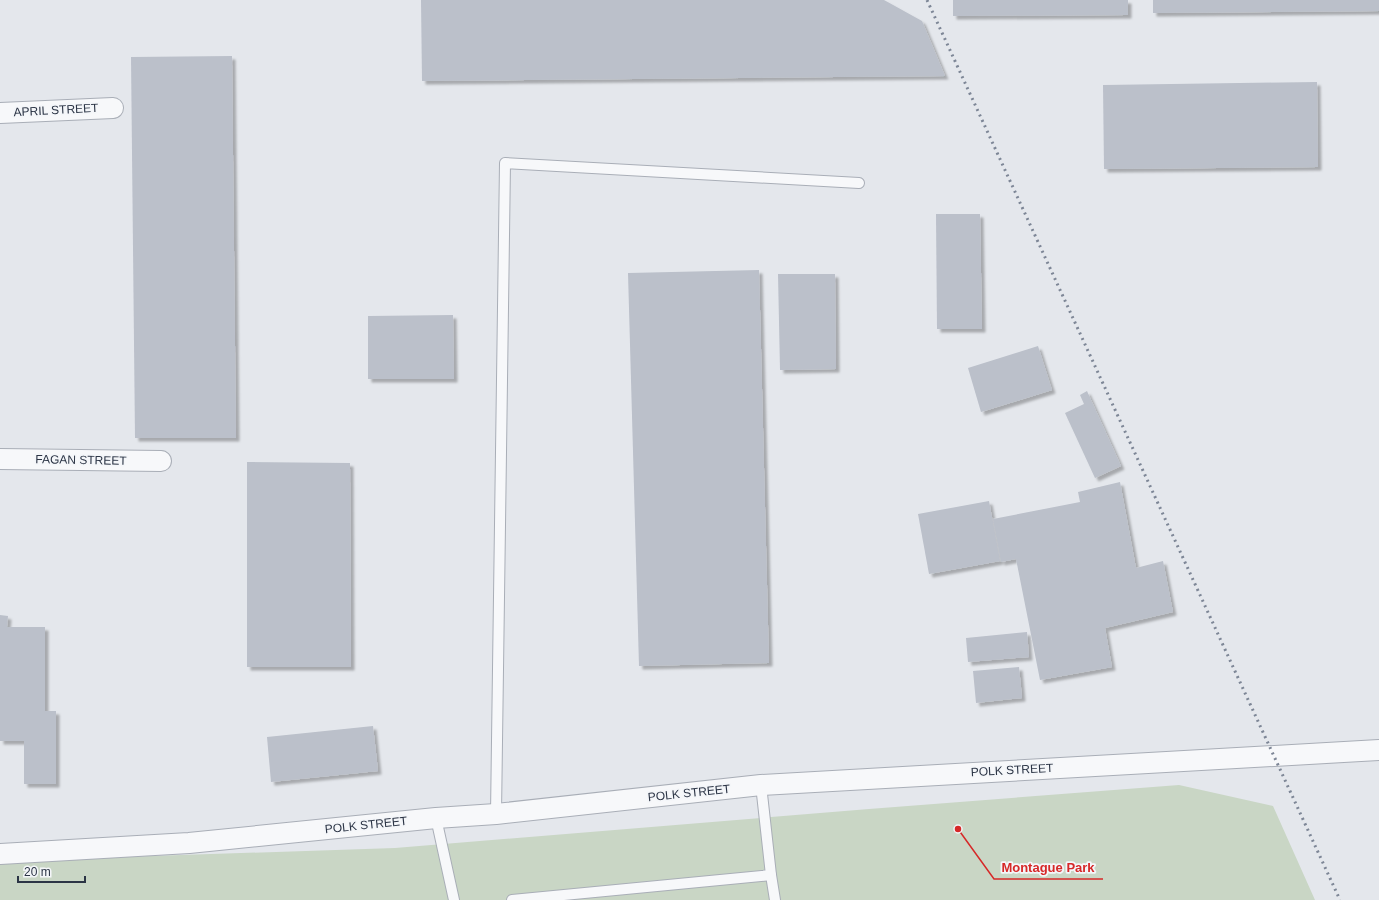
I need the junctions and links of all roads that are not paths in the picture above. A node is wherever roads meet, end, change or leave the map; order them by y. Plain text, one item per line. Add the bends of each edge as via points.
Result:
1 (112, 108) dead end
2 (0, 113) edge
3 (859, 183) dead end
4 (0, 459) edge
5 (161, 461) dead end
6 (1379, 750) edge
7 (761, 785) junction
8 (496, 814) junction
9 (436, 818) junction
10 (0, 854) edge
11 (771, 875) junction
12 (454, 900) edge
13 (512, 900) edge
14 (775, 900) edge

1 - 2 street, APRIL STREET
3 - 8 lane via 505,163
4 - 5 street, FAGAN STREET
6 - 7 street, POLK STREET
7 - 8 street, POLK STREET
7 - 11 lane
8 - 9 street, POLK STREET
9 - 10 street, POLK STREET via 189,842
9 - 12 lane
11 - 13 lane
11 - 14 lane

